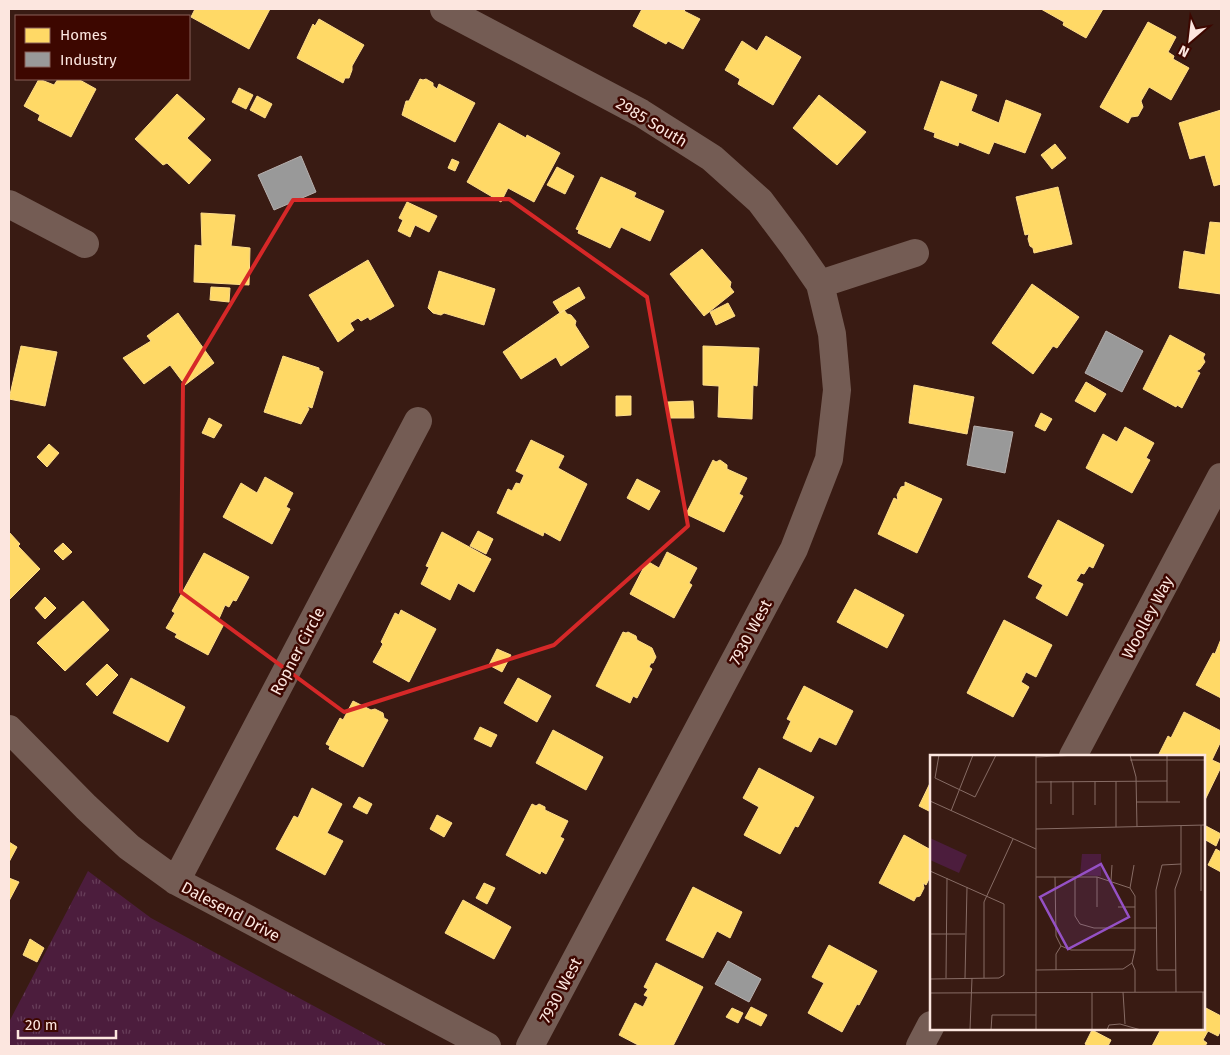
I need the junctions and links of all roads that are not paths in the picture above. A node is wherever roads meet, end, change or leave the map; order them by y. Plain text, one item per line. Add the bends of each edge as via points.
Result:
1 (444, 9) edge
2 (9, 204) edge
3 (84, 244) dead end
4 (915, 253) dead end
5 (820, 284) junction
6 (418, 421) dead end
7 (1221, 478) edge
8 (9, 729) edge
9 (1074, 755) edge
10 (176, 881) junction
11 (930, 1027) edge
12 (442, 1036) edge
13 (487, 1046) edge
14 (530, 1046) edge
15 (920, 1046) edge

1 - 5 street, 2985 South via 641,113 712,158 760,201
2 - 3 street
4 - 5 street
5 - 14 street, 7930 West via 832,334 837,390 830,459 794,549
6 - 10 street, Ropner Circle
7 - 9 street, Woolley Way
8 - 10 street, Dalesend Drive via 86,807 129,846
10 - 12 street, Dalesend Drive
11 - 15 street
12 - 13 street, Dalesend Drive

